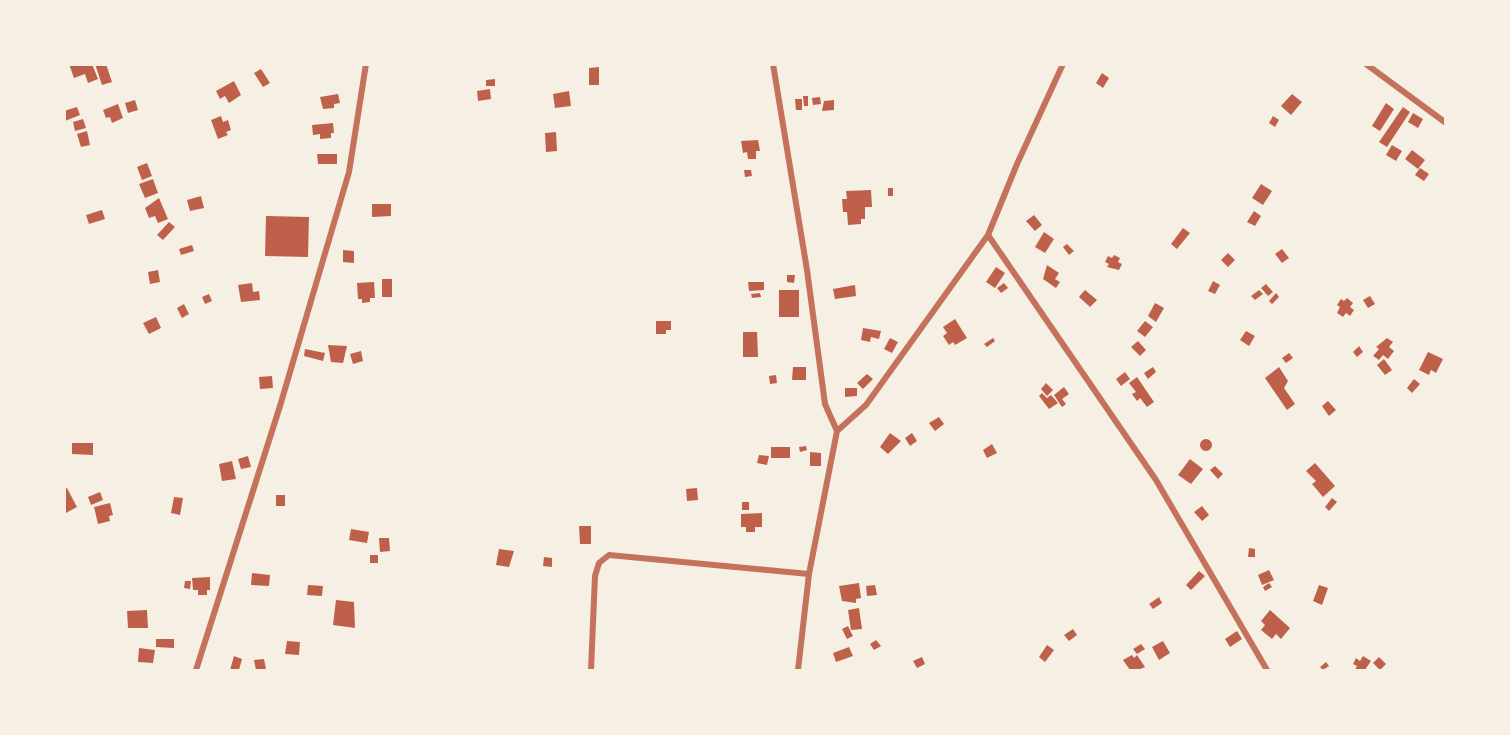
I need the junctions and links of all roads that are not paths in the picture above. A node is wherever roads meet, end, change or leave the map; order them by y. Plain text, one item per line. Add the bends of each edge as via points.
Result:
1 (366, 64) edge
2 (773, 64) edge
3 (1063, 64) edge
4 (1366, 64) edge
5 (1446, 123) edge
6 (988, 234) junction
7 (837, 431) junction
8 (809, 574) junction
9 (196, 670) edge
10 (591, 670) edge
11 (798, 670) edge
12 (1267, 670) edge

1 - 9 street via 349,172
2 - 7 street via 825,404
3 - 6 street
4 - 5 street
6 - 7 street via 866,405
6 - 12 street via 1155,480
7 - 8 street
8 - 10 street via 609,555 599,563 595,576
8 - 11 street

